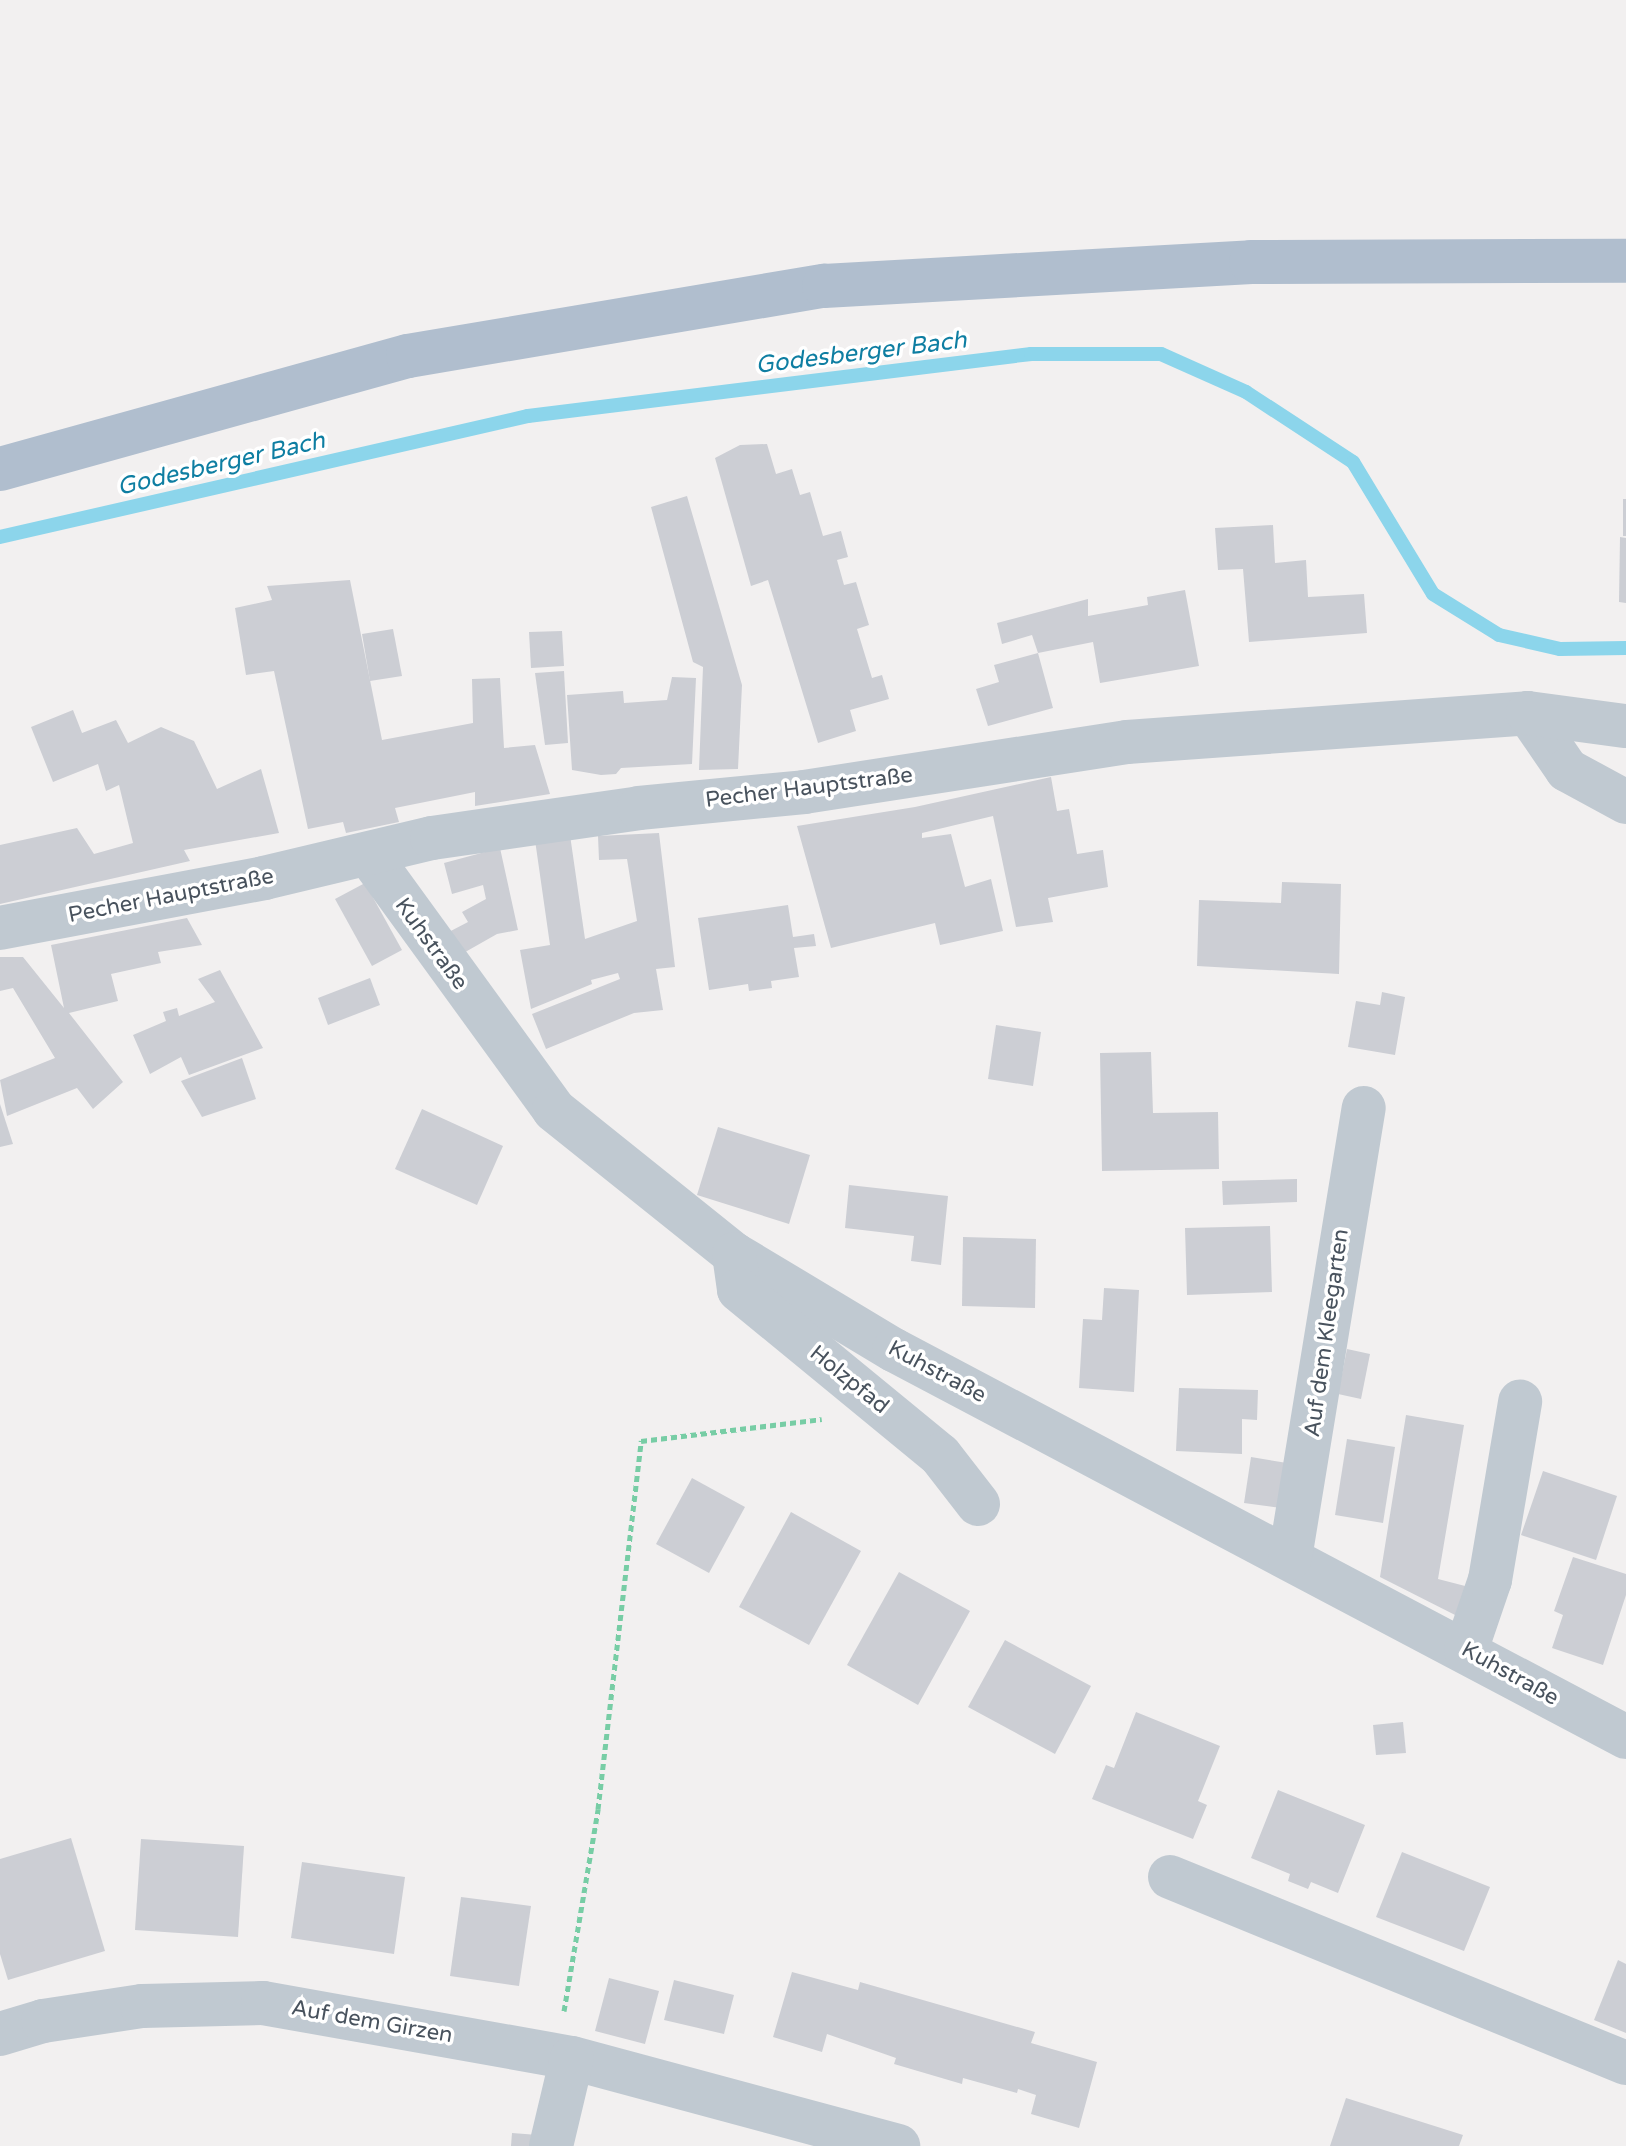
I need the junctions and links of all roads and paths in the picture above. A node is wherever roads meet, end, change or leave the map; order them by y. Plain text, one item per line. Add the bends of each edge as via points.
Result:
1 (1626, 261) edge
2 (0, 469) edge
3 (1528, 713) junction
4 (1626, 726) edge
5 (1626, 802) edge
6 (369, 855) junction
7 (0, 928) edge
8 (1364, 1108) dead end
9 (734, 1254) junction
10 (1520, 1402) dead end
11 (887, 1411) junction
12 (978, 1504) dead end
13 (1290, 1558) junction
14 (1466, 1650) junction
15 (1626, 1737) edge
16 (1170, 1877) dead end
17 (0, 2034) edge
18 (564, 2057) junction
19 (1626, 2063) edge
20 (551, 2146) edge
21 (898, 2146) edge

1 - 2 main road via 1251,262 824,286 408,356
3 - 4 street, Pecher Hauptstraße
3 - 5 street via 1567,770
3 - 6 street, Pecher Hauptstraße via 1127,742 804,792 639,808 432,838
6 - 7 street, Pecher Hauptstraße
6 - 9 street, Kuhstraße via 554,1110
8 - 13 street, Auf dem Kleegarten
9 - 11 street, Holzpfad via 739,1290
9 - 13 street, Kuhstraße via 894,1350
10 - 14 street via 1490,1580
11 - 12 street, Holzpfad via 940,1455
11 - 18 path via 641,1441
13 - 14 street, Kuhstraße
14 - 15 street, Kuhstraße
16 - 19 street
17 - 18 street, Auf dem Girzen via 43,2021 142,2006 263,2003
18 - 20 street
18 - 21 street, Auf dem Girzen via 741,2100

